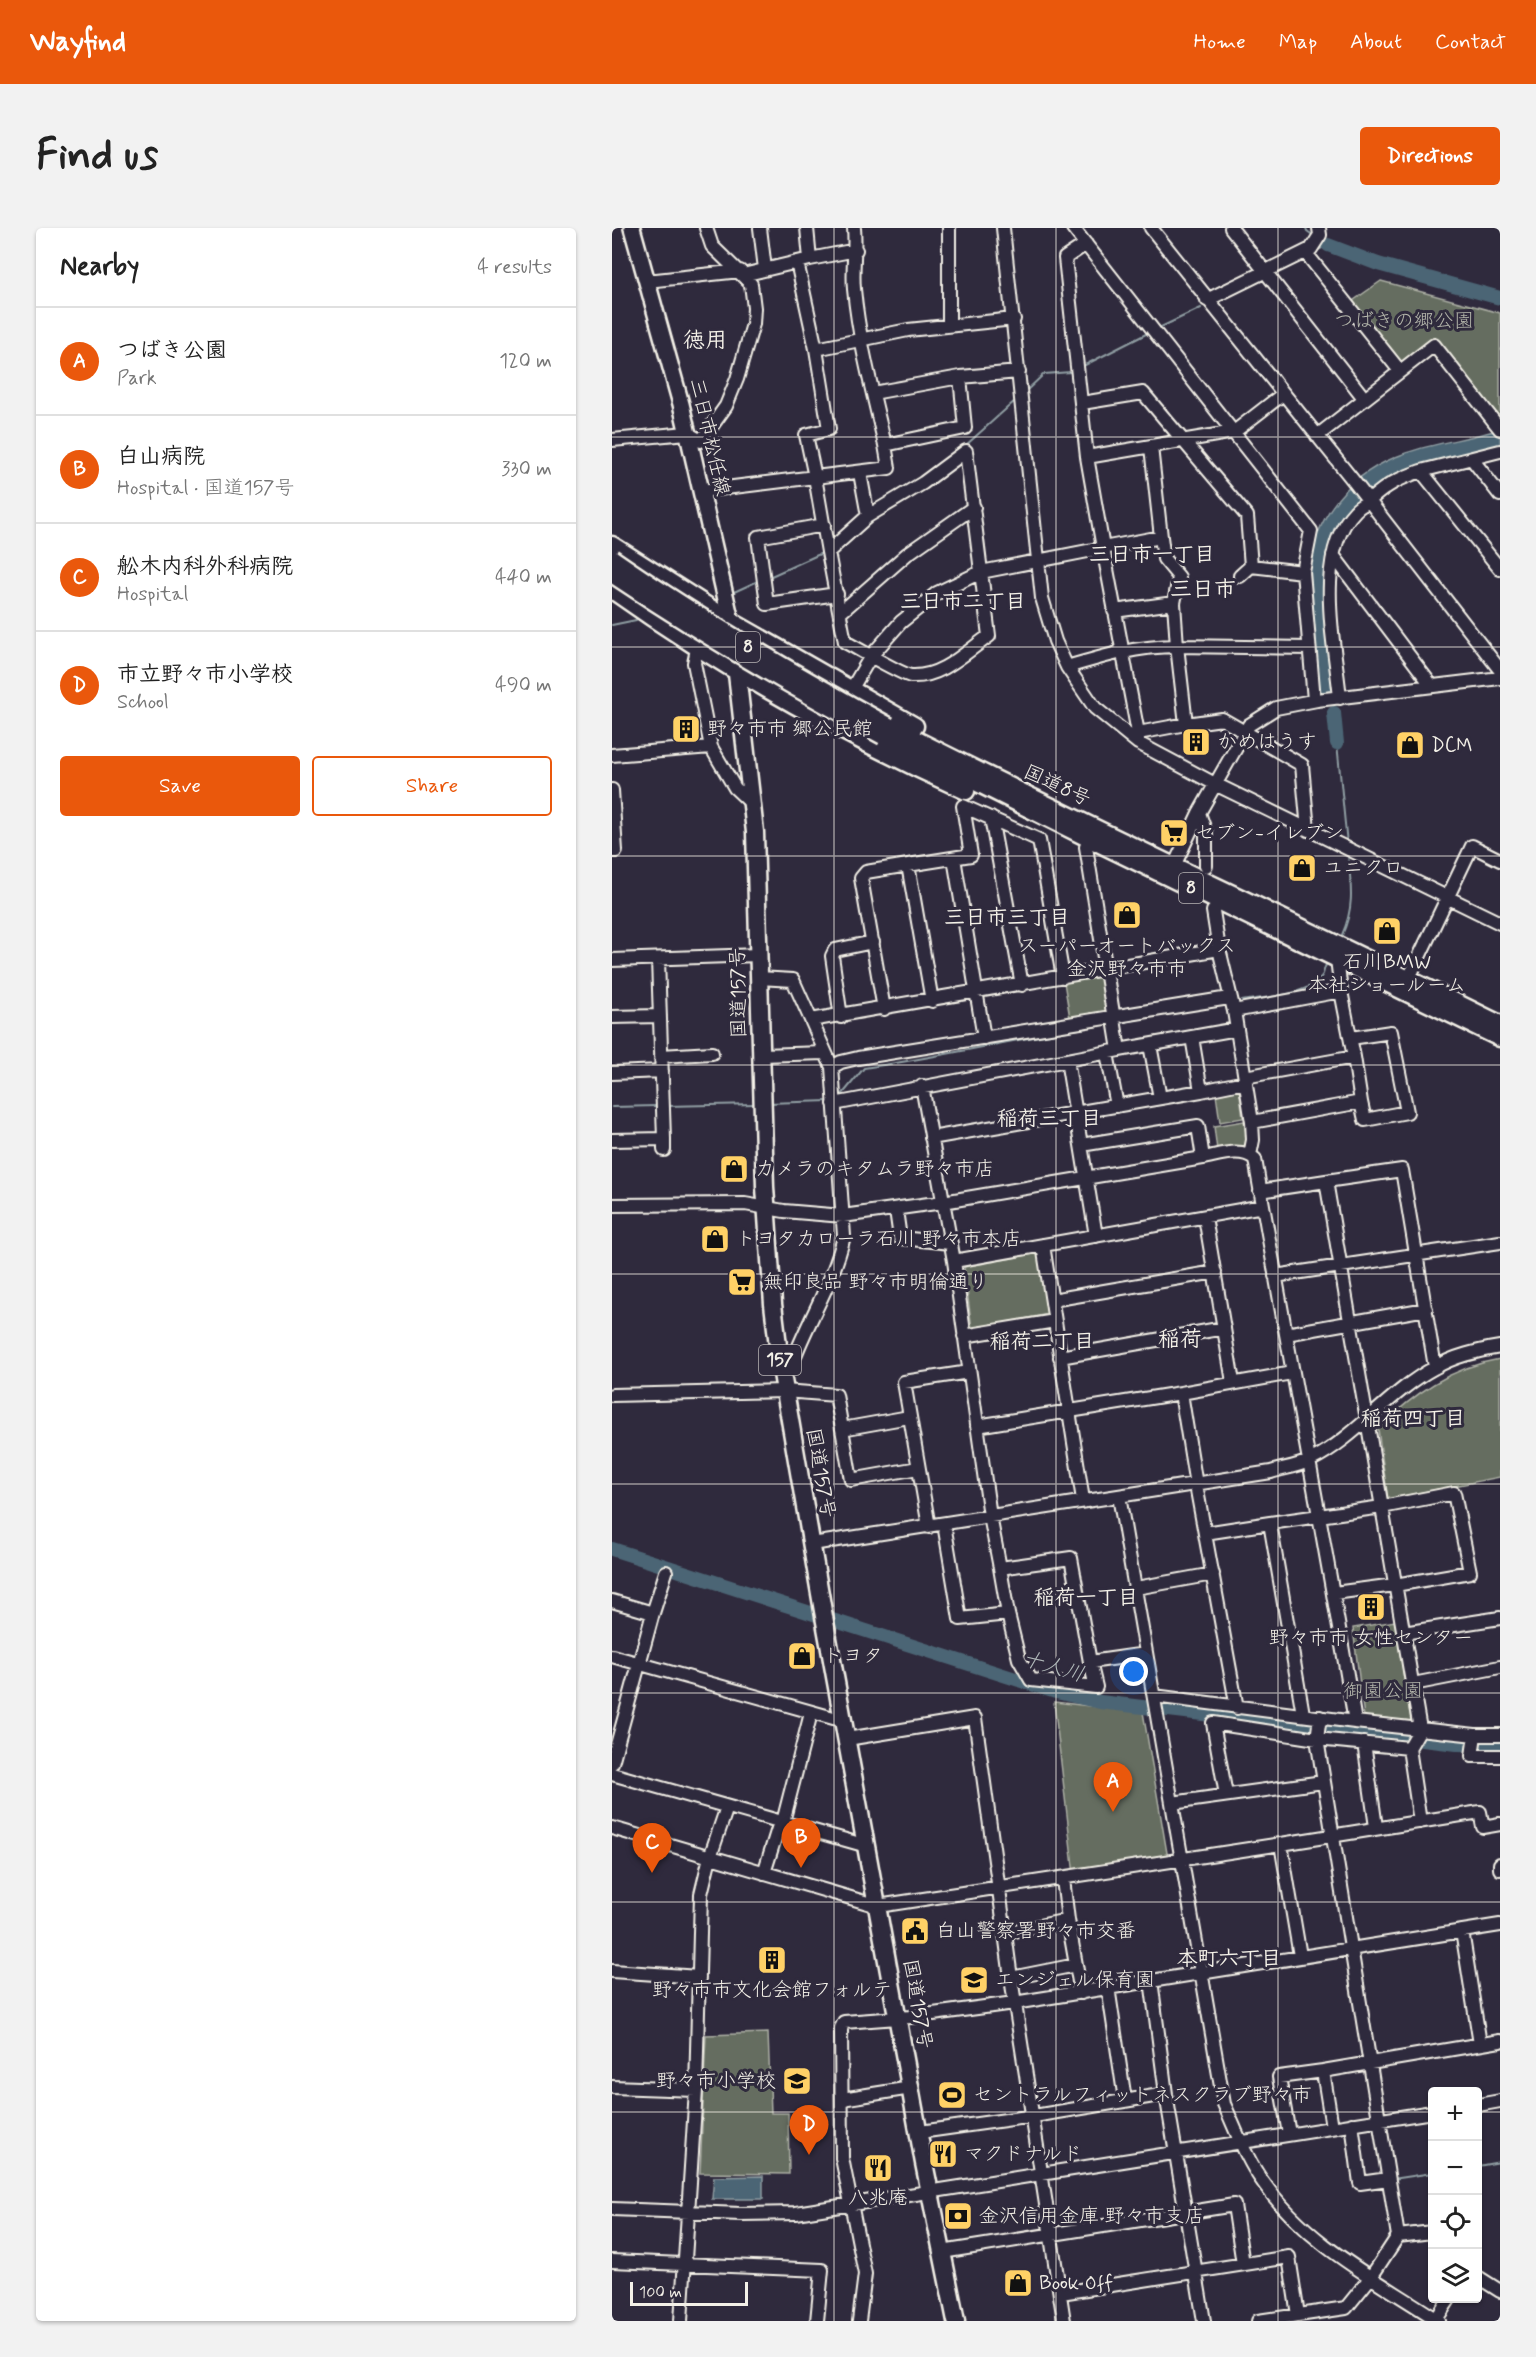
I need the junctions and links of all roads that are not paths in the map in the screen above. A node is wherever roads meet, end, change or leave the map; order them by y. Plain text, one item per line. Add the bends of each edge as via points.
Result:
1 (632, 228) edge
2 (706, 228) edge
3 (760, 228) edge
4 (807, 228) edge
5 (854, 228) edge
6 (949, 228) edge
7 (1003, 228) edge
8 (1073, 228) edge
9 (1151, 228) edge
10 (1231, 228) edge
11 (1320, 231) edge
12 (1086, 244) junction
13 (856, 250) junction
14 (1308, 253) junction
15 (810, 259) junction
16 (797, 262) junction
17 (765, 269) junction
18 (742, 273) junction
19 (1267, 274) junction
20 (647, 281) junction
21 (1208, 300) junction
22 (1014, 319) junction
23 (949, 325) junction
24 (861, 340) junction
25 (816, 349) junction
26 (1400, 371) junction
27 (1019, 372) junction
28 (960, 377) junction
29 (873, 393) junction
30 (1283, 394) junction
31 (1364, 398) junction
32 (1082, 403) junction
33 (1499, 428) edge
34 (1234, 432) junction
35 (687, 433) junction
36 (1317, 436) junction
37 (612, 440) edge
38 (966, 441) junction
39 (1185, 441) junction
40 (885, 445) junction
41 (1151, 447) junction
42 (1500, 451) edge
43 (1087, 457) junction
44 (1472, 459) junction
45 (1421, 471) junction
46 (860, 473) junction
47 (814, 477) junction
48 (700, 491) junction
49 (1500, 495) edge
50 (1369, 501) junction
51 (974, 507) junction
52 (868, 513) junction
53 (824, 525) junction
54 (1161, 537) junction
55 (612, 545) edge
56 (1103, 548) junction
57 (828, 552) junction
58 (1333, 555) junction
59 (612, 558) edge
60 (1038, 559) junction
61 (1251, 566) junction
62 (1500, 568) edge
63 (981, 572) junction
64 (1303, 572) junction
65 (612, 574) edge
66 (1240, 576) dead end
67 (612, 590) edge
68 (837, 594) junction
69 (1174, 603) junction
70 (1114, 611) junction
71 (840, 614) junction
72 (731, 621) junction
73 (1177, 646) junction
74 (1308, 648) junction
75 (698, 649) junction
76 (1123, 651) junction
77 (871, 656) junction
78 (1067, 667) junction
79 (1500, 670) edge
80 (737, 673) junction
81 (1500, 678) edge
82 (1432, 686) junction
83 (850, 691) junction
84 (1339, 698) junction
85 (1316, 700) junction
86 (1186, 724) junction
87 (833, 726) junction
88 (886, 731) junction
89 (1244, 733) junction
90 (1138, 738) junction
91 (711, 747) junction
92 (612, 755) edge
93 (1215, 784) junction
94 (612, 790) edge
95 (753, 806) junction
96 (1199, 813) junction
97 (991, 818) junction
98 (1308, 830) junction
99 (1086, 837) junction
100 (1135, 846) junction
101 (612, 851) edge
102 (954, 858) junction
103 (1500, 860) edge
104 (908, 865) junction
105 (1174, 866) junction
106 (1206, 866) dead end
107 (1448, 897) junction
108 (1213, 911) dead end
109 (1500, 922) edge
110 (873, 942) junction
111 (1219, 949) junction
112 (759, 955) junction
113 (658, 959) junction
114 (1337, 959) junction
115 (612, 960) edge
116 (1107, 969) junction
117 (759, 978) junction
118 (1063, 978) junction
119 (1409, 978) junction
120 (1022, 985) junction
121 (1341, 991) junction
122 (976, 993) junction
123 (1229, 998) junction
124 (932, 1001) junction
125 (884, 1009) junction
126 (1234, 1011) junction
127 (660, 1016) junction
128 (612, 1017) edge
129 (841, 1017) junction
130 (1114, 1017) junction
131 (811, 1020) junction
132 (1500, 1024) edge
133 (1237, 1029) junction
134 (1192, 1037) junction
135 (984, 1038) junction
136 (1351, 1038) junction
137 (1500, 1038) edge
138 (1150, 1045) junction
139 (1113, 1051) junction
140 (712, 1053) dead end
141 (824, 1053) junction
142 (762, 1055) junction
143 (661, 1056) junction
144 (1354, 1058) junction
145 (1067, 1060) junction
146 (831, 1067) junction
147 (662, 1071) junction
148 (612, 1073) edge
149 (1245, 1082) junction
150 (922, 1086) junction
151 (1201, 1091) junction
152 (1160, 1098) junction
153 (1361, 1102) junction
154 (834, 1104) junction
155 (1117, 1106) junction
156 (1075, 1113) junction
157 (1252, 1122) junction
158 (931, 1138) junction
159 (612, 1140) edge
160 (1081, 1145) junction
161 (1250, 1155) junction
162 (1203, 1158) junction
163 (1086, 1178) junction
164 (1326, 1181) junction
165 (1260, 1191) junction
166 (943, 1202) junction
167 (612, 1205) edge
168 (1263, 1206) junction
169 (766, 1207) junction
170 (896, 1210) junction
171 (843, 1216) junction
172 (1205, 1217) junction
173 (1096, 1236) junction
174 (1500, 1242) edge
175 (951, 1243) junction
176 (1043, 1245) junction
177 (1417, 1254) junction
178 (954, 1261) junction
179 (1340, 1266) junction
180 (1215, 1272) junction
181 (1275, 1276) junction
182 (1052, 1300) junction
183 (1426, 1309) junction
184 (1055, 1321) junction
185 (1349, 1324) junction
186 (1224, 1328) junction
187 (1286, 1334) junction
188 (964, 1336) junction
189 (1500, 1347) edge
190 (1060, 1357) junction
191 (780, 1362) junction
192 (1435, 1367) junction
193 (969, 1372) junction
194 (1292, 1372) junction
195 (1233, 1382) junction
196 (784, 1391) junction
197 (1181, 1394) junction
198 (612, 1395) edge
199 (1069, 1411) junction
200 (909, 1417) junction
201 (1367, 1419) junction
202 (976, 1426) junction
203 (842, 1429) junction
204 (1310, 1460) junction
205 (918, 1468) junction
206 (1196, 1485) junction
207 (1119, 1496) junction
208 (1083, 1500) junction
209 (1382, 1507) junction
210 (990, 1516) junction
211 (1318, 1516) junction
212 (1270, 1523) junction
213 (944, 1524) junction
214 (928, 1527) junction
215 (1205, 1533) junction
216 (812, 1544) junction
217 (1000, 1568) junction
218 (666, 1572) dead end
219 (1213, 1574) junction
220 (1395, 1585) junction
221 (1137, 1588) junction
222 (1334, 1593) junction
223 (612, 1601) edge
224 (653, 1613) junction
225 (1008, 1614) junction
226 (1500, 1618) edge
227 (1403, 1633) junction
228 (1146, 1654) junction
229 (612, 1656) edge
230 (1090, 1662) junction
231 (640, 1665) junction
232 (1500, 1667) edge
233 (1413, 1684) junction
234 (1154, 1698) junction
235 (1237, 1708) junction
236 (811, 1713) junction
237 (1303, 1714) junction
238 (844, 1721) junction
239 (1355, 1722) junction
240 (1319, 1727) junction
241 (1418, 1731) junction
242 (1500, 1735) edge
243 (847, 1739) junction
244 (1474, 1742) junction
245 (1364, 1743) junction
246 (1410, 1746) junction
247 (1500, 1756) edge
248 (612, 1763) edge
249 (612, 1774) edge
250 (1323, 1782) junction
251 (1226, 1795) junction
252 (1172, 1803) junction
253 (727, 1807) junction
254 (782, 1822) junction
255 (1420, 1822) junction
256 (1500, 1824) edge
257 (1376, 1827) junction
258 (612, 1828) edge
259 (1333, 1836) junction
260 (1281, 1844) junction
261 (867, 1846) junction
262 (710, 1857) junction
263 (1182, 1861) junction
264 (1500, 1864) edge
265 (1500, 1869) edge
266 (764, 1873) junction
267 (1063, 1879) junction
268 (999, 1888) junction
269 (878, 1906) junction
270 (1068, 1920) junction
271 (1500, 1925) edge
272 (1462, 1931) junction
273 (1005, 1933) junction
274 (1352, 1948) junction
275 (1300, 1956) junction
276 (1076, 1965) junction
277 (612, 1971) edge
278 (1200, 1972) junction
279 (699, 1977) junction
280 (1011, 1978) junction
281 (1151, 1980) junction
282 (1108, 1987) junction
283 (1081, 1993) junction
284 (1014, 2003) junction
285 (898, 2019) junction
286 (1500, 2041) edge
287 (1480, 2044) junction
288 (1370, 2063) junction
289 (1323, 2071) junction
290 (612, 2087) edge
291 (911, 2088) junction
292 (696, 2090) junction
293 (1166, 2094) junction
294 (842, 2099) junction
295 (1125, 2100) junction
296 (1500, 2101) edge
297 (1482, 2104) edge
298 (1428, 2113) edge
299 (1034, 2116) junction
300 (1380, 2120) junction
301 (1352, 2124) junction
302 (1332, 2127) junction
303 (920, 2132) junction
304 (1289, 2134) junction
305 (1241, 2142) junction
306 (1177, 2153) junction
307 (1043, 2174) junction
308 (1388, 2179) junction
309 (930, 2191) junction
310 (851, 2203) junction
311 (612, 2209) edge
312 (688, 2212) junction
313 (1186, 2212) junction
314 (1428, 2232) edge
315 (1052, 2235) junction
316 (1398, 2236) junction
317 (942, 2252) junction
318 (612, 2261) edge
319 (683, 2264) junction
320 (1243, 2264) junction
321 (1196, 2271) junction
322 (1371, 2277) junction
323 (1482, 2280) edge
324 (1500, 2291) edge
325 (1061, 2293) junction
326 (1447, 2303) edge
327 (1298, 2315) junction
328 (1437, 2320) edge
329 (681, 2321) edge
330 (817, 2321) edge
331 (859, 2321) edge
332 (956, 2321) edge
333 (1064, 2321) edge
334 (1204, 2321) edge
335 (1258, 2321) edge

1 - 20 main road, 三日市松任線
2 - 18 street via 712,246
3 - 17 street
4 - 15 street
5 - 13 street
6 - 23 street
7 - 22 street
8 - 12 street
9 - 21 street
10 - 19 street
11 - 14 street
12 - 32 street via 1065,258
12 - 34 street
13 - 15 street
13 - 24 street via 853,286
14 - 19 street
14 - 26 street
15 - 16 street
16 - 17 street
16 - 25 street
17 - 18 street
18 - 20 street
18 - 35 street via 751,284 754,308 737,379 726,406 701,441
19 - 21 street
19 - 31 street
20 - 35 main road, 三日市松任線
21 - 30 street
22 - 23 street
22 - 27 street
23 - 24 street
24 - 25 street
24 - 29 street
25 - 47 street via 829,429 806,435
26 - 31 street
26 - 33 street via 1434,345
27 - 28 street
27 - 60 street
28 - 29 street
28 - 38 street
29 - 40 street
30 - 34 street
30 - 36 street
31 - 36 street
32 - 39 street via 1143,393
32 - 43 street
34 - 39 street
34 - 64 street via 1311,531
35 - 37 street
35 - 48 main road, 三日市松任線
36 - 50 street
38 - 40 street
38 - 51 street
38 - 52 street via 923,483
39 - 41 street
39 - 61 street via 1247,516
40 - 46 street via 889,468
41 - 43 street
41 - 54 street
42 - 44 street
43 - 56 street
44 - 45 street
44 - 49 street
45 - 50 street via 1384,486
45 - 62 street
46 - 47 street
46 - 52 street
47 - 48 street
47 - 53 street
48 - 72 main road, 三日市松任線
50 - 58 street via 1346,524
50 - 79 street
51 - 63 street
51 - 71 street via 907,554
52 - 57 street
53 - 57 street
53 - 68 street via 758,537 767,604
54 - 56 street
54 - 69 street via 1164,559 1179,578
55 - 72 highway, 8
56 - 60 street
56 - 70 street
57 - 68 street
58 - 82 street
58 - 84 street via 1330,610
59 - 88 highway, 国道8号 / 8, bridge via 672,600
60 - 63 street
60 - 78 street via 1042,597 1054,641
61 - 64 street
61 - 66 street
63 - 77 street via 937,593 901,622
63 - 77 street via 989,636 937,672 910,676
64 - 74 street
65 - 88 highway, 国道8号 / 8, bridge via 731,651
67 - 75 highway, 8
68 - 71 street
69 - 70 street
69 - 73 street
70 - 76 street
71 - 77 street via 845,642
72 - 80 highway, 国道157号 / 157
72 - 83 highway
73 - 74 street
73 - 76 street
73 - 86 street
74 - 85 street
75 - 80 highway, 8
75 - 91 street via 694,663
76 - 78 street
76 - 90 street
77 - 83 street
78 - 90 street via 1095,708
80 - 87 highway
80 - 95 highway, 国道157号 / 157
81 - 82 street
82 - 84 street
83 - 87 street
83 - 100 highway
84 - 85 street
85 - 89 street via 1276,708 1249,725
86 - 89 street via 1222,719
86 - 90 street
87 - 99 highway via 982,798
88 - 99 highway, 国道8号 / 8
88 - 100 highway, 国道8号 / 8
89 - 93 street
89 - 98 street via 1302,765
90 - 93 street
91 - 92 street
91 - 95 street via 735,788
93 - 96 street
93 - 98 street
94 - 101 street via 616,851
95 - 112 highway, 国道157号 / 157
96 - 105 street
96 - 106 street via 1206,832
97 - 102 street via 963,806 971,855
97 - 118 street via 1040,840
97 - 120 street
98 - 107 street
99 - 114 highway, 国道8号 / 8
99 - 116 street
100 - 105 highway, 国道8号 / 8
102 - 104 street
102 - 122 street
103 - 107 street via 1472,846
104 - 110 street via 866,872 861,878
104 - 124 street
105 - 119 highway, 国道8号 / 8
107 - 109 street
107 - 119 street
108 - 111 street
110 - 125 street
110 - 129 street via 835,950 832,956
111 - 116 street
111 - 123 street
112 - 113 street
112 - 117 highway, 国道157号 / 157
113 - 115 street
113 - 127 street
114 - 121 street
114 - 137 highway, 国道8号 / 8
116 - 118 street
116 - 130 street
117 - 131 street via 793,980
117 - 142 highway, 国道157号 / 157
118 - 120 street
119 - 132 highway, 国道8号 / 8
120 - 122 street
121 - 126 street
121 - 136 street
122 - 124 street
122 - 135 street
123 - 126 street
123 - 130 street
124 - 125 street
125 - 129 street
126 - 133 street
127 - 128 street
127 - 143 street
129 - 131 street
130 - 135 street
130 - 139 street
131 - 141 street
133 - 134 street
133 - 149 street
134 - 138 street
134 - 151 street
135 - 146 street via 858,1058
136 - 144 street
136 - 153 street via 1391,1032 1407,1112 1365,1120
138 - 139 street
138 - 152 street
139 - 145 street
139 - 155 street
140 - 143 street
141 - 142 street
141 - 146 street
142 - 169 highway, 国道157号 / 157
143 - 147 street
144 - 149 street via 1250,1076
144 - 153 street
145 - 150 street
145 - 156 street
146 - 154 street
147 - 148 street
147 - 159 street via 664,1144
149 - 151 street
149 - 157 street
150 - 154 street
150 - 158 street
151 - 152 street
152 - 155 street
153 - 157 street
154 - 171 street
155 - 156 street
156 - 158 street
156 - 160 street
157 - 161 street
158 - 166 street
160 - 162 street via 1198,1126
160 - 163 street
161 - 162 street via 1242,1152
161 - 165 street via 1255,1160
162 - 163 street
163 - 166 street
163 - 173 street
164 - 165 street
164 - 177 street via 1402,1170
164 - 179 street
165 - 168 street
166 - 170 street
166 - 175 street
167 - 169 street
168 - 172 street
168 - 181 street
169 - 171 street
169 - 191 highway, 国道157号 / 157
170 - 171 street
170 - 175 street via 900,1238
171 - 191 street via 839,1256 822,1298 793,1361
172 - 173 street
172 - 180 street
173 - 176 street
174 - 177 street
175 - 178 street
176 - 178 street
176 - 182 street
177 - 179 street
177 - 183 street
178 - 188 street
179 - 181 street
179 - 185 street
180 - 182 street
180 - 186 street
181 - 187 street
182 - 184 street
183 - 185 street
183 - 192 street
184 - 188 street
184 - 190 street
185 - 187 street
185 - 201 street
186 - 190 street
186 - 195 street
187 - 194 street
188 - 193 street
189 - 192 street
190 - 199 street
191 - 196 highway, 国道157号 / 157
192 - 201 street
193 - 200 street via 904,1382
193 - 202 street
194 - 195 street
194 - 204 street
195 - 197 street
196 - 198 street
196 - 203 street via 836,1395
196 - 216 highway, 国道157号 / 157
197 - 199 street
197 - 206 street
199 - 202 street
199 - 208 street
200 - 203 street
200 - 205 street
201 - 204 street
201 - 209 street
202 - 210 street
203 - 205 street via 851,1480
204 - 206 street via 1271,1472
204 - 211 street
205 - 214 street
206 - 207 street
206 - 215 street
207 - 208 street
207 - 221 street
208 - 210 street
209 - 211 street
209 - 220 street
209 - 220 street via 1454,1493 1470,1572
210 - 213 street
210 - 217 street
211 - 212 street
211 - 222 street
212 - 215 street
212 - 237 street
213 - 214 street
213 - 225 street via 960,1619
214 - 216 street
215 - 219 street
216 - 238 highway, 国道157号 / 157
217 - 225 street
217 - 230 street via 1071,1558
218 - 224 street
219 - 221 street
219 - 235 street
220 - 222 street
220 - 227 street
221 - 228 street
222 - 239 street
223 - 224 street
224 - 231 street
225 - 230 street via 1019,1659 1031,1680 1096,1687
226 - 227 street
227 - 233 street
228 - 230 street
228 - 234 street
229 - 231 street
231 - 236 street
231 - 248 street
232 - 233 street
233 - 241 street
234 - 235 street
234 - 252 street
235 - 237 street
236 - 238 street
236 - 254 street
237 - 240 street
238 - 243 highway, 国道157号 / 157
239 - 240 street
239 - 241 street
240 - 245 street
240 - 250 street
240 - 251 street via 1214,1723
241 - 244 street
241 - 246 street
242 - 244 street
243 - 261 highway, 国道157号 / 157
243 - 268 street via 975,1718
244 - 247 street via 1472,1756
245 - 246 street
245 - 257 street
246 - 255 street
249 - 253 street
250 - 251 street
250 - 259 street
251 - 252 street
252 - 263 street
253 - 254 street
253 - 262 street
254 - 261 street
254 - 266 street
255 - 256 street via 1480,1812 1483,1827
255 - 257 street
257 - 259 street
258 - 262 street
259 - 260 street
259 - 274 street
260 - 263 street
260 - 275 street
261 - 269 highway, 国道157号 / 157
262 - 266 street
262 - 279 street via 701,1894
263 - 267 street
263 - 278 street
264 - 265 street
266 - 269 street
267 - 268 street
267 - 270 street
268 - 269 street
268 - 273 street
269 - 285 highway, 国道157号 / 157
270 - 273 street
270 - 276 street
271 - 272 street
272 - 274 street
272 - 287 street
273 - 280 street
274 - 275 street
274 - 288 street
275 - 278 street
276 - 280 street
276 - 283 street
277 - 279 street
278 - 281 street
278 - 305 street via 1224,2104
279 - 292 street
280 - 284 street
281 - 282 street
281 - 293 street
282 - 283 street
282 - 295 street
283 - 284 street
284 - 285 street
284 - 299 street
285 - 291 highway, 国道157号 / 157
285 - 294 street via 844,2022
286 - 287 street
287 - 288 street
288 - 289 street
288 - 300 street
289 - 302 street
289 - 304 street via 1279,2078
290 - 292 street
291 - 294 street
291 - 303 highway, 国道157号 / 157
292 - 312 street
293 - 295 street
293 - 306 street
294 - 310 street via 842,2157
295 - 299 street
296 - 297 street
298 - 300 street
299 - 303 street
299 - 307 street
300 - 301 street
300 - 308 street
301 - 302 street
301 - 308 street via 1360,2183
302 - 304 street
303 - 309 highway, 国道157号 / 157
304 - 305 street
305 - 306 street
305 - 322 street via 1263,2182 1299,2224
306 - 307 street
306 - 313 street
307 - 309 street
307 - 315 street
308 - 316 street
309 - 310 street
309 - 317 highway, 国道157号 / 157
310 - 312 street via 796,2213
310 - 331 street via 865,2274
311 - 312 street
312 - 319 street
313 - 315 street
313 - 320 street via 1233,2205
313 - 321 street
314 - 316 street
315 - 317 street
315 - 325 street
316 - 322 street
317 - 332 highway, 国道157号 / 157
318 - 319 street
319 - 329 street
319 - 330 street via 822,2270
320 - 321 street
320 - 327 street via 1289,2257
321 - 325 street
321 - 334 street
322 - 327 street via 1346,2308
322 - 328 street
323 - 324 street
325 - 333 street
326 - 328 street
327 - 335 street

